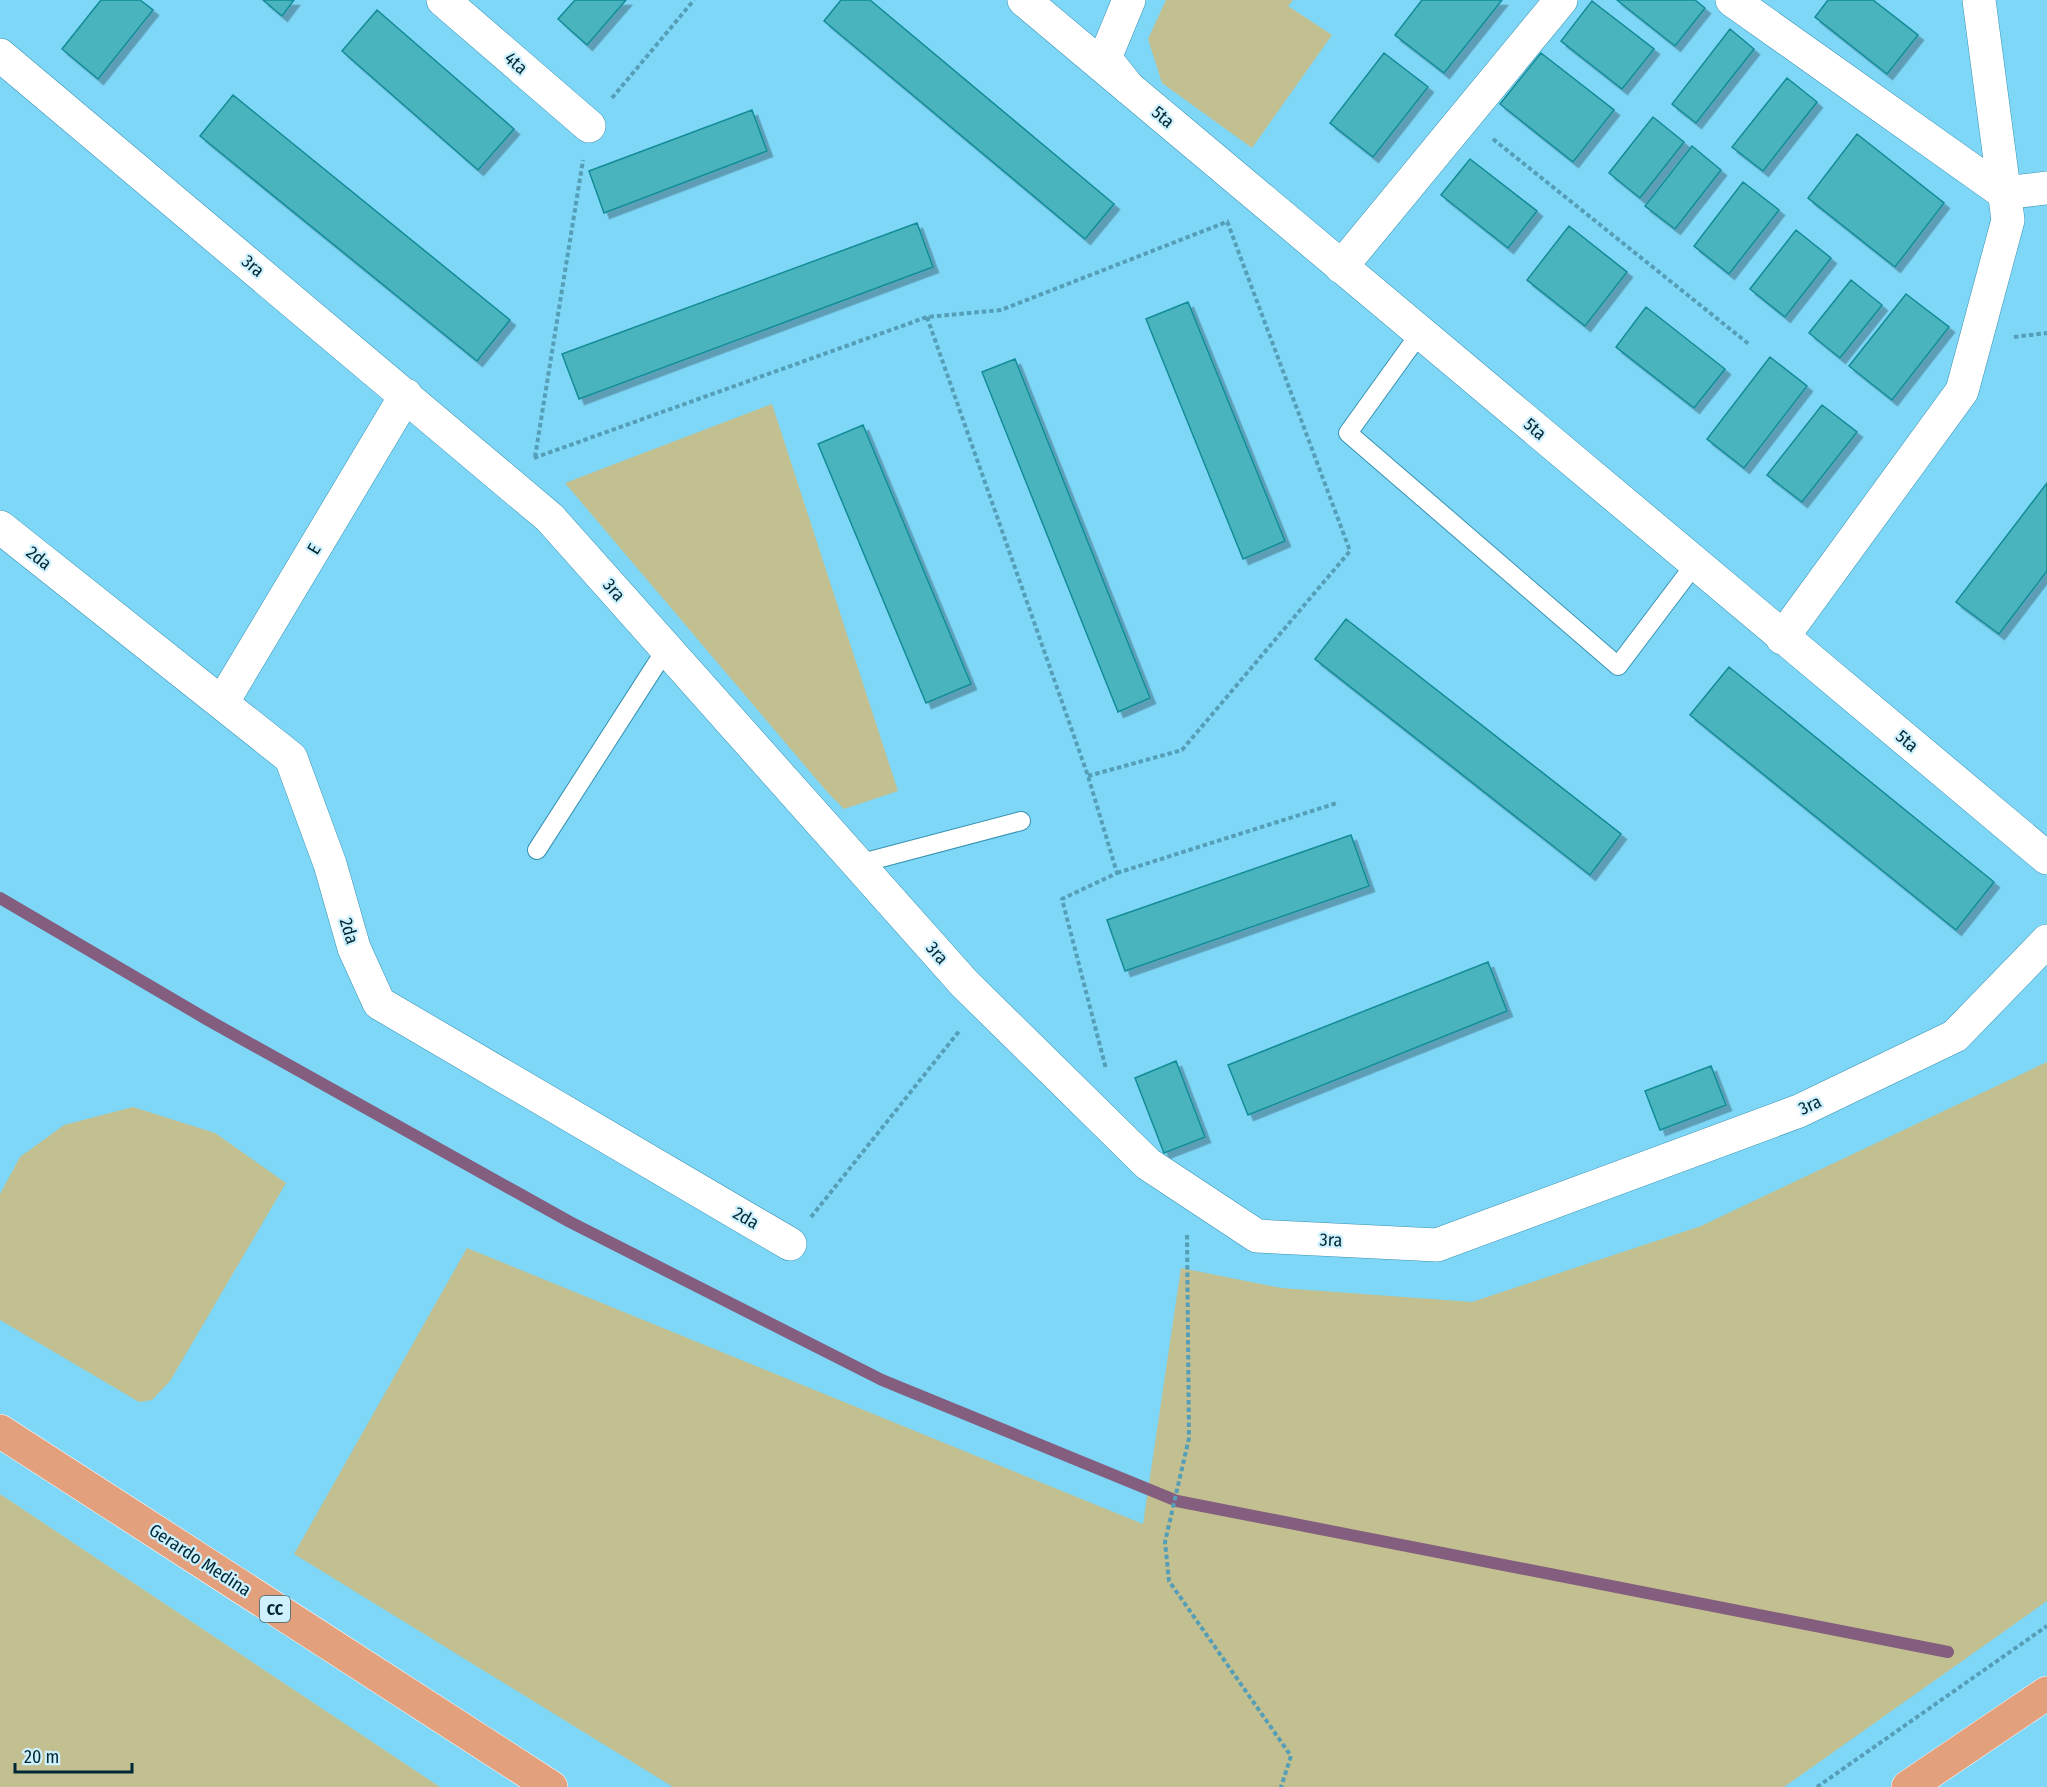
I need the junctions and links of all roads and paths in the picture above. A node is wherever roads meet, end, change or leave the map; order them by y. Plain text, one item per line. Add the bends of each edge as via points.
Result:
1 (443, 0) edge
2 (694, 0) edge
3 (1024, 0) edge
4 (1129, 0) edge
5 (1561, 0) edge
6 (1732, 0) edge
7 (1979, 0) edge
8 (0, 55) edge
9 (1131, 90) junction
10 (1466, 117) junction
11 (589, 126) junction
12 (2047, 188) edge
13 (2004, 193) junction
14 (1268, 205) junction
15 (1227, 222) junction
16 (1341, 267) junction
17 (927, 317) junction
18 (1420, 333) junction
19 (1750, 345) dead end
20 (406, 394) junction
21 (534, 458) junction
22 (501, 474) junction
23 (0, 526) edge
24 (1695, 564) junction
25 (1782, 638) junction
26 (666, 649) junction
27 (222, 703) junction
28 (1088, 776) junction
29 (1337, 803) dead end
30 (1021, 821) dead end
31 (537, 850) dead end
32 (2047, 858) edge
33 (858, 864) junction
34 (1117, 873) junction
35 (2047, 941) edge
36 (983, 1001) junction
37 (1107, 1072) dead end
38 (1186, 1189) junction
39 (790, 1244) joint
40 (0, 1431) edge
41 (2047, 1626) edge
42 (2047, 1693) edge
43 (551, 1787) edge
44 (1281, 1787) edge
45 (1817, 1787) edge
46 (1908, 1787) edge

1 - 11 street, 4ta
2 - 11 path
3 - 9 street, 5ta
4 - 9 street via 1105,58
5 - 10 street
6 - 13 street
7 - 13 street
8 - 20 street, 3ra
9 - 14 street, 5ta
10 - 16 street
10 - 19 path
11 - 21 path
12 - 13 street
13 - 25 street via 2008,220 1962,391
14 - 15 path
14 - 16 street, 5ta
15 - 17 path via 1000,310
15 - 28 path via 1350,551 1182,750
16 - 18 street, 5ta
17 - 21 path
17 - 28 path
18 - 24 street, 5ta
18 - 24 lane via 1348,433 1618,666
20 - 22 street, 3ra
20 - 27 street, E
21 - 22 path
22 - 26 street, 3ra via 550,518
23 - 27 street, 2da
24 - 25 street, 5ta
25 - 32 street, 5ta
26 - 31 lane
26 - 33 street, 3ra
27 - 39 street, 2da via 291,758 330,864 354,948 379,1004
28 - 34 path
29 - 34 path
30 - 33 lane
33 - 36 street, 3ra
34 - 37 path via 1062,899
35 - 38 street, 3ra via 1955,1036 1799,1111 1437,1245 1257,1236
36 - 38 street, 3ra via 1148,1164
36 - 39 path
38 - 44 path via 1189,1438 1165,1542 1169,1581 1291,1756
40 - 43 main road, Gerardo Medina / CC
41 - 45 path
42 - 46 main road

